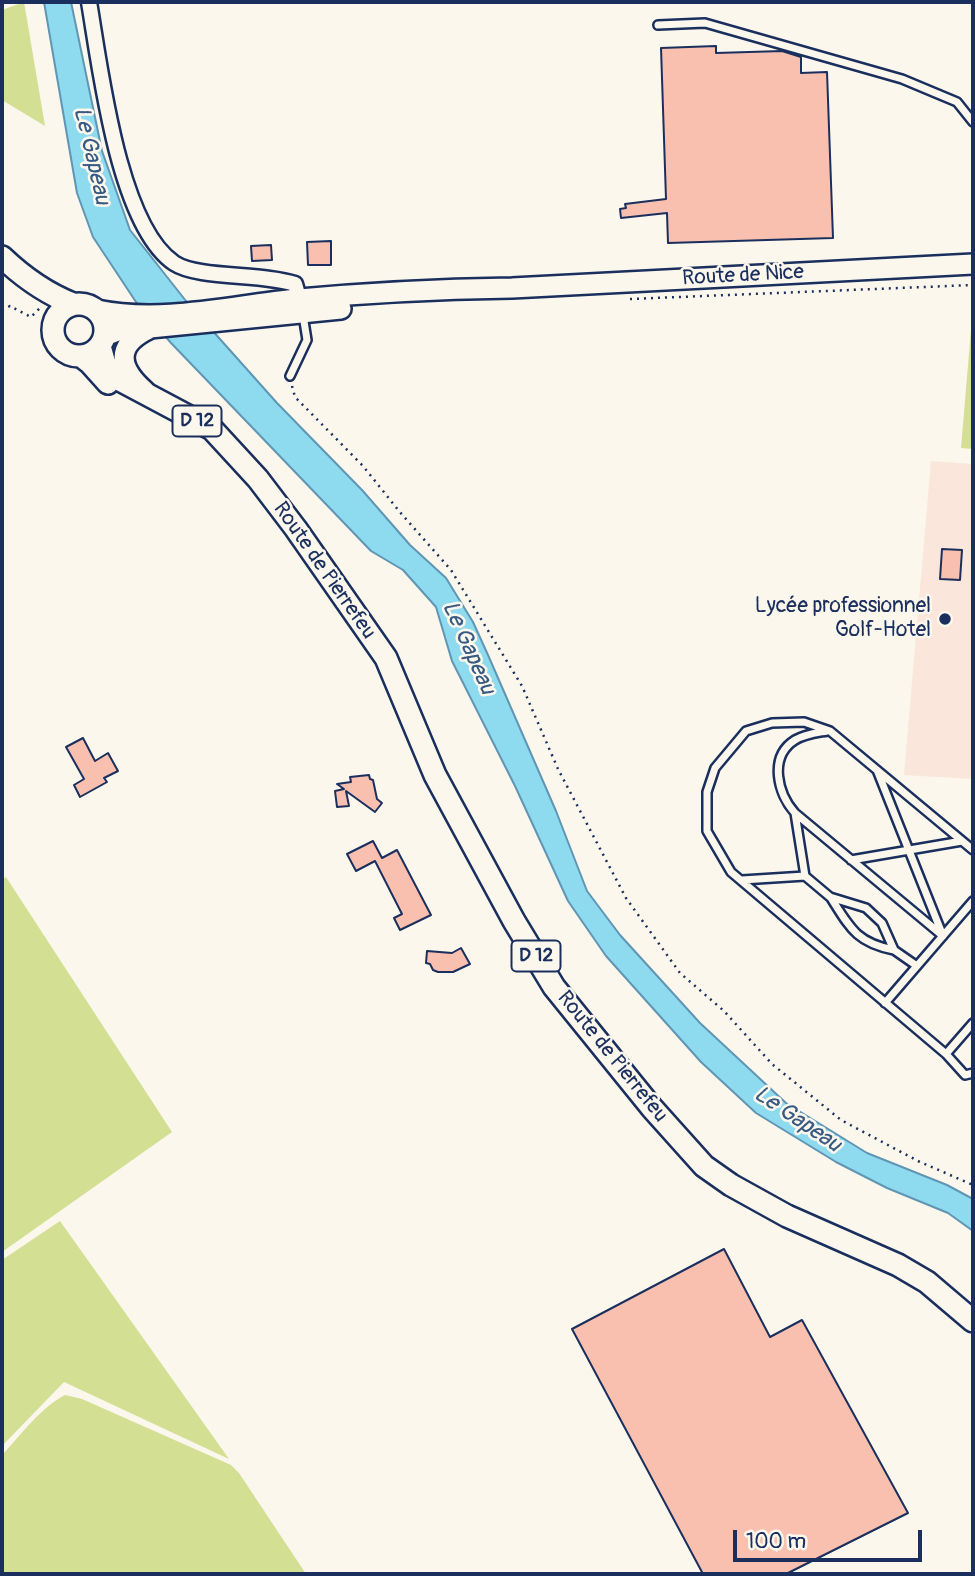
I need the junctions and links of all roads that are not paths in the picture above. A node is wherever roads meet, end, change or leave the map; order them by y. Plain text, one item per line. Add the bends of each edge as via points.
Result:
1 (89, 2) edge
2 (658, 25) dead end
3 (973, 122) edge
4 (2, 257) edge
5 (973, 264) edge
6 (25, 278) junction
7 (73, 304) junction
8 (301, 307) junction
9 (97, 310) junction
10 (48, 314) junction
11 (143, 322) junction
12 (102, 341) junction
13 (81, 356) junction
14 (290, 376) road end
15 (147, 393) junction
16 (240, 459) junction
17 (830, 731) junction
18 (877, 770) junction
19 (795, 813) junction
20 (962, 841) junction
21 (909, 850) junction
22 (973, 850) edge
23 (851, 860) junction
24 (805, 876) junction
25 (741, 880) junction
26 (830, 897) junction
27 (973, 901) edge
28 (943, 936) junction
29 (894, 950) junction
30 (917, 966) junction
31 (885, 1003) junction
32 (973, 1023) edge
33 (946, 1054) junction
34 (973, 1073) edge
35 (973, 1321) edge

1 - 8 street via 114,144 151,239 173,263 192,271 278,278 295,284
2 - 3 lane via 705,23 902,79 957,102
4 - 6 main road
5 - 8 main road, Route de Nice via 512,288 448,299
6 - 7 main road
6 - 10 main road
7 - 9 main road
7 - 10 main road
8 - 11 main road, Route de Nice
8 - 14 lane via 307,340
9 - 11 main road
9 - 12 main road via 104,322
10 - 13 main road via 61,348
11 - 12 main road
11 - 15 main road via 124,354 126,370
12 - 13 main road
12 - 15 main road via 109,371
13 - 16 main road via 114,389 194,429
15 - 16 main road, D 12 via 212,429
16 - 35 main road, Route de Pierrefeu / D 12 via 296,529 386,658 435,775 554,987 652,1108 704,1166 731,1185 787,1216 898,1265 927,1282
17 - 18 lane
17 - 19 lane via 793,741 781,757 780,789
17 - 25 lane via 804,722 772,723 747,731 715,768 707,792 707,831 731,872
18 - 20 lane
18 - 21 lane
19 - 23 lane
19 - 24 lane
20 - 21 lane
20 - 22 lane
21 - 23 lane
21 - 28 lane
23 - 28 lane
24 - 25 lane
24 - 26 lane
25 - 31 lane
26 - 29 lane via 859,938
26 - 29 lane via 866,908 882,923
27 - 28 lane
28 - 30 lane
29 - 30 lane
30 - 31 lane
31 - 33 lane
32 - 33 lane
33 - 34 lane via 965,1075

